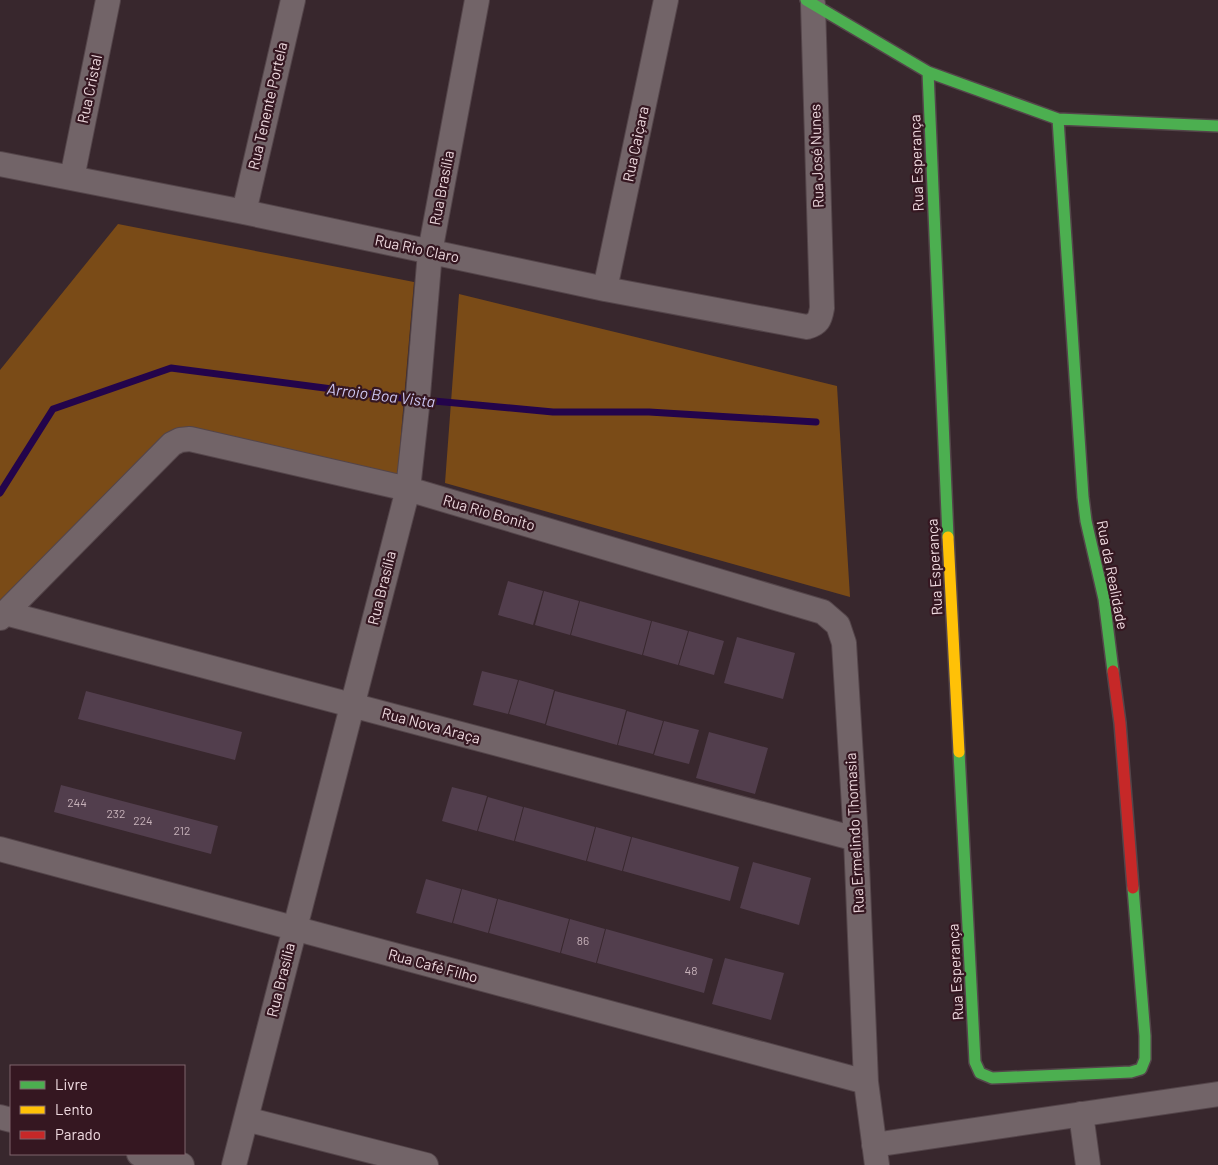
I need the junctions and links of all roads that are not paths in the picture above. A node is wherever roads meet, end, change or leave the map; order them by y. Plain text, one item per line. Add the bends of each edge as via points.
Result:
1 (108, 0) edge
2 (292, 0) edge
3 (477, 0) edge
4 (666, 0) edge
5 (809, 2) edge
6 (928, 72) junction
7 (1058, 119) junction
8 (1218, 126) edge
9 (0, 164) edge
10 (72, 178) junction
11 (244, 212) junction
12 (430, 252) junction
13 (606, 288) junction
14 (822, 308) joint
15 (408, 490) junction
16 (804, 605) joint
17 (2, 616) edge
18 (352, 706) junction
19 (856, 839) junction
20 (0, 849) edge
21 (295, 928) junction
22 (975, 1062) joint
23 (866, 1082) junction
24 (1218, 1094) edge
25 (1082, 1114) junction
26 (246, 1119) junction
27 (143, 1155) edge
28 (875, 1155) edge
29 (182, 1165) edge
30 (234, 1165) edge
31 (426, 1165) edge
32 (1088, 1165) edge

1 - 10 street, Rua Cristal
2 - 11 street, Rua Tenente Portela
3 - 12 street, Rua Brasília
4 - 13 street, Rua Caiçara
5 - 6 street
5 - 14 street, Rua José Nunes
6 - 7 street
6 - 22 street, Rua Esperança
7 - 8 street
7 - 22 street, Rua da Realidade via 1083,497 1104,599 1120,723 1145,1060 1141,1069 1131,1072 992,1078 980,1073
9 - 10 street, Rua Rio Claro
10 - 11 street, Rua Rio Claro
11 - 12 street, Rua Rio Claro
12 - 13 street, Rua Rio Claro
12 - 15 street, Rua Brasília
13 - 14 street, Rua Rio Claro via 806,327 815,325
15 - 16 street, Rua Rio Bonito
15 - 17 street, Rua Rio Bonito via 190,439 180,440 172,444
15 - 18 street, Rua Brasília
16 - 19 street, Rua Ermelindo Thomasia via 823,612 838,625 844,643
17 - 18 street, Rua Nova Araça
18 - 19 street, Rua Nova Araça
18 - 21 street, Rua Brasília
19 - 23 street, Rua Ermelindo Thomasia
20 - 21 street, Rua Café Filho
21 - 23 street, Rua Café Filho
21 - 26 street, Rua Brasília
23 - 28 street, Rua Ermelindo Thomasia
24 - 25 street
25 - 28 street
25 - 32 street
26 - 30 street, Rua Brasília
26 - 31 street
27 - 29 street

